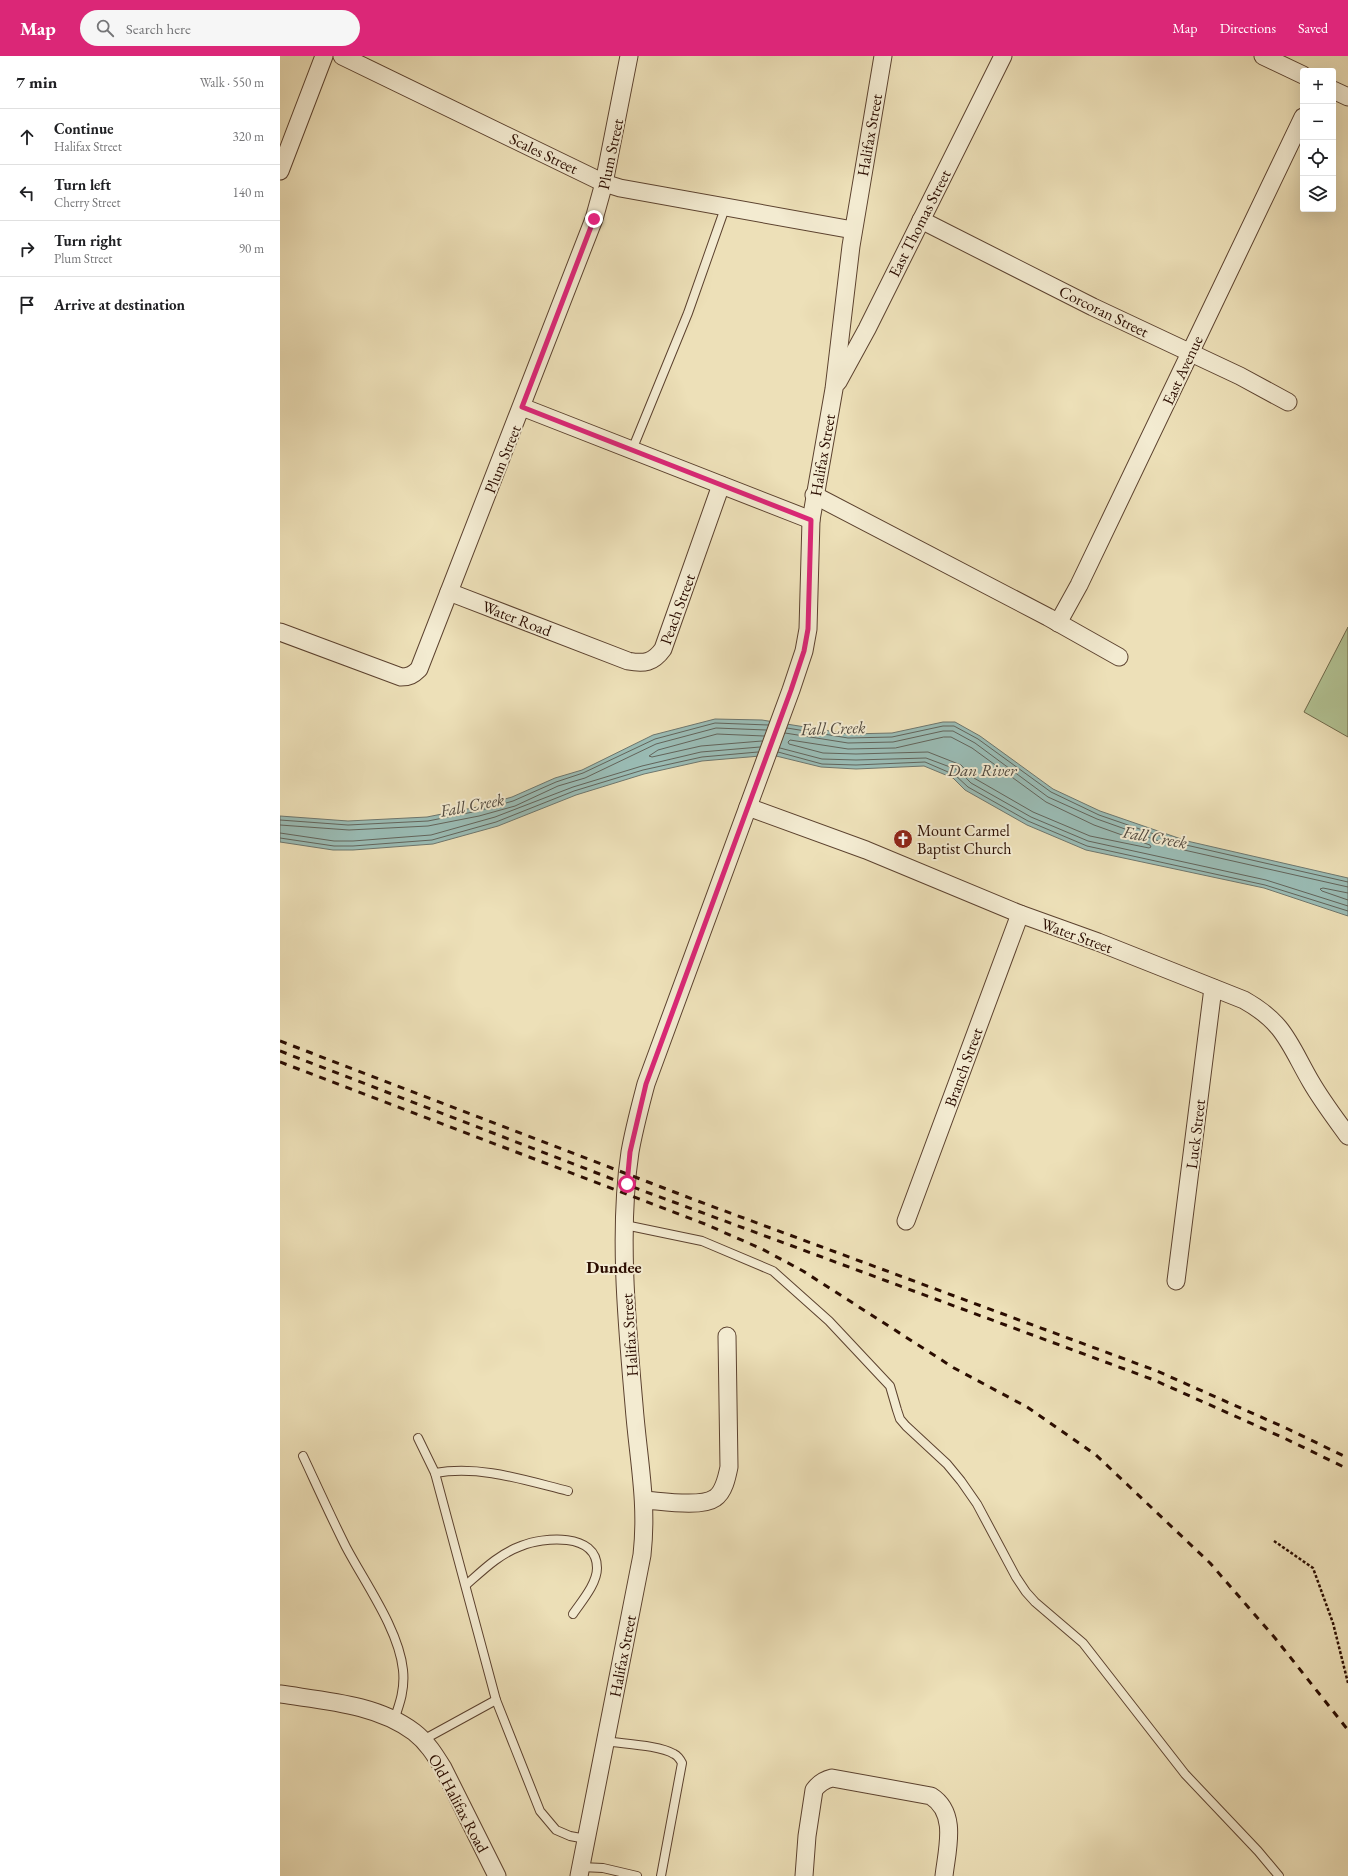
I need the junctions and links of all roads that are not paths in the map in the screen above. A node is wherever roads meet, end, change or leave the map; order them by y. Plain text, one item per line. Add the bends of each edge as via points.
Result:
1 (324, 56) edge
2 (342, 56) edge
3 (629, 56) edge
4 (883, 56) edge
5 (1004, 56) edge
6 (1263, 56) edge
7 (1300, 74) edge
8 (1336, 91) edge
9 (1348, 97) edge
10 (1300, 123) edge
11 (280, 171) edge
12 (604, 183) junction
13 (725, 208) junction
14 (921, 220) junction
15 (853, 230) junction
16 (1190, 353) junction
17 (834, 388) junction
18 (1288, 402) dead end
19 (522, 407) junction
20 (632, 450) junction
21 (721, 485) junction
22 (814, 495) junction
23 (811, 520) junction
24 (449, 592) junction
25 (1058, 622) junction
26 (280, 632) edge
27 (584, 644) joint
28 (1119, 657) dead end
29 (748, 807) junction
30 (1020, 914) junction
31 (1213, 988) junction
32 (1348, 1136) edge
33 (906, 1221) dead end
34 (625, 1224) junction
35 (1176, 1281) dead end
36 (727, 1336) dead end
37 (418, 1438) dead end
38 (303, 1456) dead end
39 (435, 1473) junction
40 (568, 1491) dead end
41 (644, 1500) junction
42 (466, 1585) junction
43 (573, 1614) dead end
44 (280, 1694) edge
45 (496, 1700) junction
46 (394, 1720) junction
47 (423, 1740) junction
48 (605, 1741) junction
49 (586, 1839) junction
50 (580, 1872) edge
51 (497, 1876) edge
52 (637, 1876) edge
53 (662, 1876) edge
54 (804, 1876) edge
55 (944, 1876) edge
56 (1279, 1876) edge

1 - 11 street
2 - 12 street, Scales Street
3 - 12 street, Plum Street
4 - 15 street, Halifax Street
5 - 14 street, East Thomas Street
6 - 7 street
8 - 9 street
10 - 16 street, East Avenue
12 - 13 street, Scales Street
12 - 19 street, Plum Street via 594,219
13 - 15 street, Scales Street
13 - 20 lane via 688,313
14 - 16 street, Corcoran Street
14 - 17 street, East Thomas Street via 867,329
15 - 17 street, Halifax Street
16 - 18 street, Corcoran Street
16 - 25 street, East Avenue via 1079,585
17 - 22 street, Halifax Street
19 - 20 street
19 - 24 street, Plum Street
20 - 21 street
21 - 23 street
21 - 27 street, Peach Street via 663,649 657,657 649,662 628,661
22 - 23 street, Halifax Street
22 - 25 street
23 - 29 street, Halifax Street via 808,629 804,651
24 - 26 street, Plum Street via 420,669 408,677 401,677
24 - 27 street, Water Road
25 - 28 street
29 - 30 street, Water Street via 866,850
29 - 34 street, Halifax Street via 646,1084 630,1152
30 - 31 street, Water Street
30 - 33 street, Branch Street
31 - 32 street, Water Street via 1244,1000 1277,1023 1312,1083
31 - 35 street, Luck Street
34 - 41 street, Halifax Street via 633,1398
34 - 56 lane via 702,1241 773,1271 829,1321 890,1386 900,1419 962,1481 1026,1592 1083,1643 1185,1774
36 - 41 street via 729,1467 720,1492 716,1498 708,1502
37 - 39 lane
38 - 46 lane via 346,1546 386,1619 400,1654 403,1690
39 - 40 lane via 453,1470 487,1472
39 - 42 lane
41 - 48 street, Halifax Street via 642,1555
42 - 43 lane via 488,1565 521,1546 554,1538 568,1540 582,1544 590,1551 597,1568 594,1581
42 - 45 lane
44 - 46 street, Old Halifax Road via 352,1706
45 - 47 lane
45 - 49 lane via 540,1811 556,1830
46 - 47 street, Old Halifax Road
47 - 51 street, Old Halifax Road via 443,1768
48 - 49 street, Halifax Street
48 - 53 lane via 673,1753 682,1763
49 - 50 street, Halifax Street
50 - 52 lane via 603,1868
54 - 55 street via 814,1790 825,1779 832,1778 931,1796 938,1801 946,1811 949,1821

